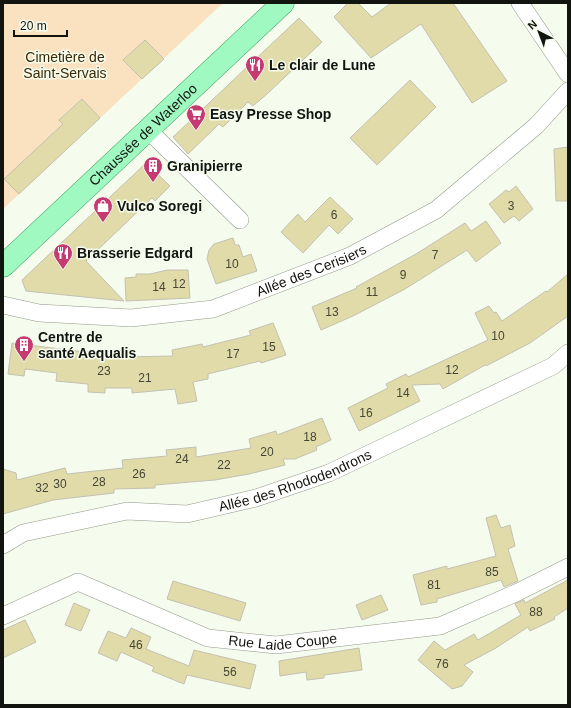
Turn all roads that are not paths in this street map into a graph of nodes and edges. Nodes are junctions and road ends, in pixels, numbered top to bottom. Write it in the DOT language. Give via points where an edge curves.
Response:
graph roads {
  1 [pos="283,3"];
  2 [pos="520,3"];
  3 [pos="568,74"];
  4 [pos="568,91"];
  5 [pos="148,130"];
  6 [pos="240,220"];
  7 [pos="3,266"];
  8 [pos="3,305"];
  9 [pos="568,353"];
  10 [pos="3,545"];
  11 [pos="568,567"];
  12 [pos="3,616"];
  1 -- 5 [label="main road, Chaussée de Waterloo"];
  2 -- 3 [label="street"];
  4 -- 8 [label="street, Allée des Cerisiers" via="536,126 436,210 350,256 213,309 131,318 40,313"];
  5 -- 6 [label="street"];
  5 -- 7 [label="main road, Chaussée de Waterloo"];
  9 -- 10 [label="street, Allée des Rhododendrons" via="553,366 328,473 256,498 187,514 127,511 23,533"];
  11 -- 12 [label="street, Rue Laide Coupe" via="440,626 276,645 208,638 78,582"];
}
